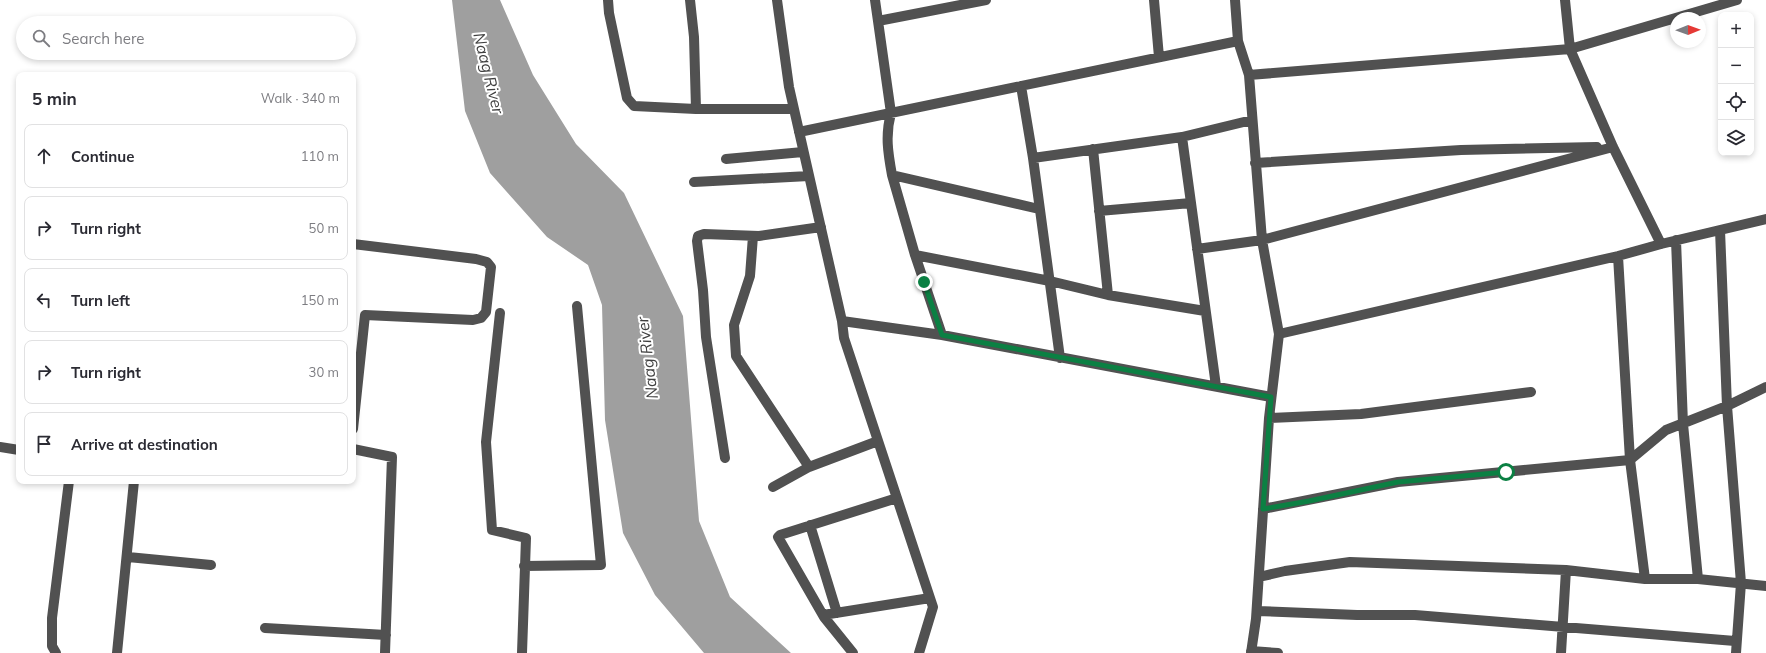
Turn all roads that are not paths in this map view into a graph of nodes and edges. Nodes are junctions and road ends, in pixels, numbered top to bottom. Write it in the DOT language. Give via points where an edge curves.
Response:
graph roads {
  1 [pos="608,0"];
  2 [pos="690,0"];
  3 [pos="777,0"];
  4 [pos="876,0"];
  5 [pos="986,0"];
  6 [pos="1154,0"];
  7 [pos="1235,0"];
  8 [pos="1565,0"];
  9 [pos="1737,0"];
  10 [pos="878,21"];
  11 [pos="1238,41"];
  12 [pos="1570,49"];
  13 [pos="1159,57"];
  14 [pos="1249,75"];
  15 [pos="1021,86"];
  16 [pos="696,109"];
  17 [pos="794,109"];
  18 [pos="891,113"];
  19 [pos="1252,120"];
  20 [pos="799,132"];
  21 [pos="1182,137"];
  22 [pos="1613,147"];
  23 [pos="1093,149"];
  24 [pos="804,152"];
  25 [pos="1033,158"];
  26 [pos="726,159"];
  27 [pos="1256,163"];
  28 [pos="892,175"];
  29 [pos="809,176"];
  30 [pos="694,182"];
  31 [pos="1191,203"];
  32 [pos="1039,209"];
  33 [pos="1100,211"];
  34 [pos="1766,220"];
  35 [pos="821,227"];
  36 [pos="1720,230"];
  37 [pos="753,236"];
  38 [pos="1262,240"];
  39 [pos="1676,240"];
  40 [pos="356,244"];
  41 [pos="1661,244"];
  42 [pos="1197,249"];
  43 [pos="915,255"];
  44 [pos="1618,256"];
  45 [pos="1050,281"];
  46 [pos="1108,295"];
  47 [pos="577,306"];
  48 [pos="1205,311"];
  49 [pos="500,313"];
  50 [pos="842,321"];
  51 [pos="1279,334"];
  52 [pos="942,335"];
  53 [pos="1060,358"];
  54 [pos="1216,386"];
  55 [pos="1766,387"];
  56 [pos="1531,392"];
  57 [pos="1271,397"];
  58 [pos="356,399"];
  59 [pos="1727,406"];
  60 [pos="1269,418"];
  61 [pos="1683,424"];
  62 [pos="878,441"];
  63 [pos="0,447"];
  64 [pos="16,450"];
  65 [pos="356,450"];
  66 [pos="725,458"];
  67 [pos="1630,460"];
  68 [pos="809,467"];
  69 [pos="69,484"];
  70 [pos="134,484"];
  71 [pos="773,487"];
  72 [pos="897,498"];
  73 [pos="1263,509"];
  74 [pos="810,526"];
  75 [pos="128,557"];
  76 [pos="211,565"];
  77 [pos="524,566"];
  78 [pos="1566,570"];
  79 [pos="1258,577"];
  80 [pos="1645,579"];
  81 [pos="1698,580"];
  82 [pos="1741,583"];
  83 [pos="1766,586"];
  84 [pos="930,598"];
  85 [pos="1257,611"];
  86 [pos="837,613"];
  87 [pos="823,615"];
  88 [pos="265,628"];
  89 [pos="1564,628"];
  90 [pos="386,635"];
  91 [pos="1735,641"];
  92 [pos="1251,652"];
  93 [pos="56,653"];
  94 [pos="117,653"];
  95 [pos="385,653"];
  96 [pos="522,653"];
  97 [pos="853,653"];
  98 [pos="920,653"];
  99 [pos="1278,653"];
  100 [pos="1562,653"];
  101 [pos="1736,653"];
  1 -- 16 [label="street" via="627,98 634,106"];
  2 -- 16 [label="street"];
  3 -- 17 [label="street"];
  4 -- 10 [label="street"];
  5 -- 10 [label="street"];
  6 -- 13 [label="street"];
  7 -- 11 [label="street"];
  8 -- 12 [label="street"];
  9 -- 12 [label="street"];
  10 -- 18 [label="street"];
  11 -- 13 [label="street"];
  11 -- 14 [label="street"];
  12 -- 14 [label="street"];
  12 -- 22 [label="street"];
  13 -- 15 [label="street"];
  14 -- 19 [label="street"];
  15 -- 18 [label="street"];
  15 -- 25 [label="street"];
  16 -- 17 [label="street"];
  17 -- 20 [label="street"];
  18 -- 20 [label="street"];
  18 -- 28 [label="street" via="887,148"];
  19 -- 21 [label="street"];
  19 -- 27 [label="street"];
  20 -- 24 [label="street"];
  21 -- 23 [label="street"];
  21 -- 31 [label="street"];
  22 -- 27 [label="street" via="1461,150"];
  22 -- 38 [label="street"];
  22 -- 41 [label="street"];
  23 -- 25 [label="street"];
  23 -- 33 [label="street"];
  24 -- 26 [label="street"];
  24 -- 29 [label="street"];
  25 -- 32 [label="street"];
  27 -- 38 [label="street"];
  28 -- 32 [label="street"];
  28 -- 43 [label="street"];
  29 -- 30 [label="street"];
  29 -- 35 [label="street"];
  31 -- 33 [label="street"];
  31 -- 42 [label="street"];
  32 -- 45 [label="street"];
  33 -- 46 [label="street"];
  34 -- 36 [label="street"];
  35 -- 37 [label="street"];
  35 -- 50 [label="street"];
  36 -- 39 [label="street"];
  36 -- 59 [label="street"];
  37 -- 66 [label="street" via="704,234 698,236 697,240 706,337"];
  37 -- 68 [label="street" via="750,276 734,325 736,356"];
  38 -- 42 [label="street"];
  38 -- 51 [label="street"];
  39 -- 41 [label="street"];
  39 -- 61 [label="street"];
  40 -- 58 [label="street" via="476,259 487,262 491,267 486,312 481,318 473,320 365,315"];
  41 -- 44 [label="street"];
  42 -- 48 [label="street"];
  43 -- 45 [label="street"];
  43 -- 52 [label="street"];
  44 -- 51 [label="street"];
  44 -- 67 [label="street"];
  45 -- 46 [label="street"];
  45 -- 53 [label="street"];
  46 -- 48 [label="street"];
  47 -- 77 [label="street" via="601,566"];
  48 -- 54 [label="street"];
  49 -- 77 [label="street" via="486,442 492,530 526,538"];
  50 -- 52 [label="street"];
  50 -- 62 [label="street" via="844,338"];
  51 -- 57 [label="street"];
  52 -- 53 [label="street"];
  53 -- 54 [label="street"];
  54 -- 57 [label="street"];
  55 -- 59 [label="street"];
  56 -- 60 [label="street" via="1361,414"];
  57 -- 60 [label="street"];
  59 -- 61 [label="street"];
  59 -- 82 [label="street"];
  60 -- 73 [label="street"];
  61 -- 67 [label="street" via="1666,430"];
  61 -- 81 [label="street"];
  62 -- 68 [label="street"];
  62 -- 72 [label="street"];
  63 -- 64 [label="street"];
  65 -- 90 [label="street" via="392,457"];
  67 -- 73 [label="street" via="1398,482"];
  67 -- 80 [label="street"];
  68 -- 71 [label="street"];
  69 -- 93 [label="street" via="52,618 52,646"];
  70 -- 75 [label="street"];
  72 -- 74 [label="street"];
  72 -- 84 [label="street"];
  73 -- 79 [label="street"];
  74 -- 86 [label="street"];
  74 -- 87 [label="street" via="778,537"];
  75 -- 76 [label="street"];
  75 -- 94 [label="street"];
  77 -- 96 [label="street"];
  78 -- 79 [label="street" via="1350,562"];
  78 -- 80 [label="street"];
  78 -- 89 [label="street"];
  79 -- 85 [label="street"];
  80 -- 81 [label="street"];
  81 -- 82 [label="street"];
  82 -- 83 [label="street"];
  82 -- 91 [label="street"];
  84 -- 86 [label="street"];
  84 -- 98 [label="street" via="933,606"];
  85 -- 89 [label="street" via="1415,615"];
  85 -- 92 [label="street"];
  86 -- 87 [label="street"];
  87 -- 97 [label="street"];
  88 -- 90 [label="street"];
  89 -- 91 [label="street"];
  89 -- 100 [label="street"];
  90 -- 95 [label="street"];
  91 -- 101 [label="street"];
  92 -- 99 [label="street"];
}
